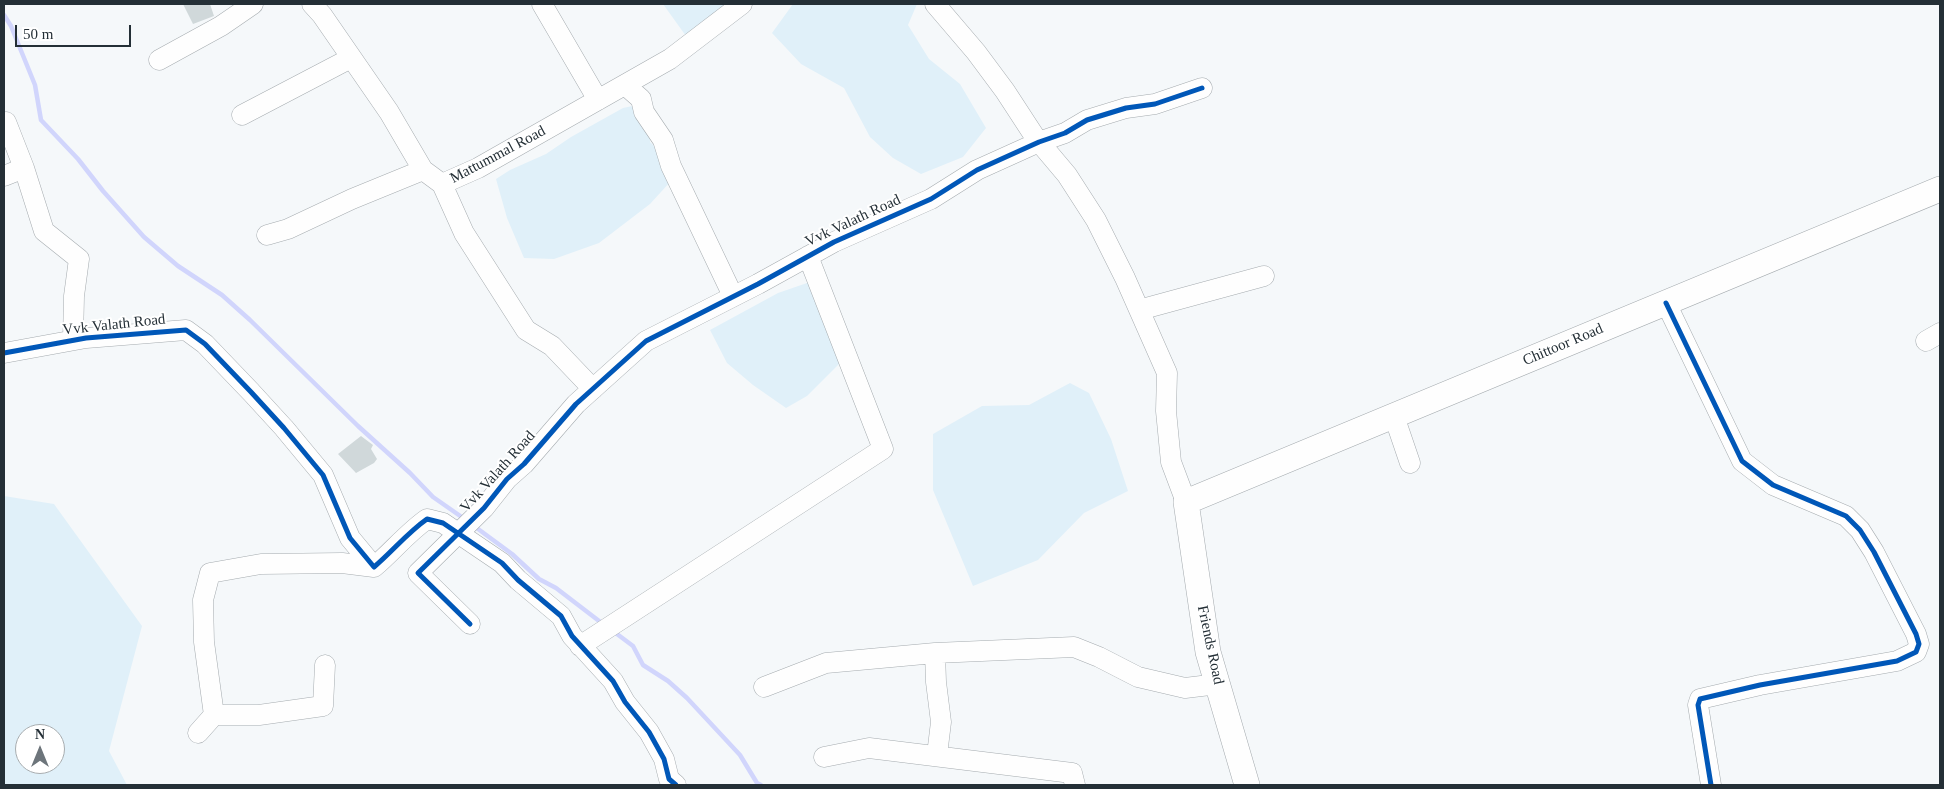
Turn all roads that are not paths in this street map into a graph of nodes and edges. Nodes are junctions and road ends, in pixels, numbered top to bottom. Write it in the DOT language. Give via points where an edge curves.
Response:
graph roads {
  1 [pos="253,4"];
  2 [pos="312,4"];
  3 [pos="542,4"];
  4 [pos="742,4"];
  5 [pos="935,4"];
  6 [pos="351,58"];
  7 [pos="159,60"];
  8 [pos="625,85"];
  9 [pos="1202,88"];
  10 [pos="598,100"];
  11 [pos="242,115"];
  12 [pos="6,122"];
  13 [pos="1039,142"];
  14 [pos="24,168"];
  15 [pos="422,170"];
  16 [pos="4,176"];
  17 [pos="442,184"];
  18 [pos="1940,188"];
  19 [pos="268,235"];
  20 [pos="808,256"];
  21 [pos="1264,276"];
  22 [pos="733,296"];
  23 [pos="1666,303"];
  24 [pos="1139,310"];
  25 [pos="73,340"];
  26 [pos="4,353"];
  27 [pos="593,389"];
  28 [pos="1394,416"];
  29 [pos="1410,463"];
  30 [pos="1186,502"];
  31 [pos="458,532"];
  32 [pos="374,567"];
  33 [pos="470,624"];
  34 [pos="580,646"];
  35 [pos="935,653"];
  36 [pos="325,665"];
  37 [pos="1218,684"];
  38 [pos="764,687"];
  39 [pos="214,715"];
  40 [pos="198,733"];
  41 [pos="937,755"];
  42 [pos="824,757"];
  43 [pos="676,785"];
  44 [pos="1074,785"];
  45 [pos="1247,785"];
  46 [pos="1711,785"];
  1 -- 7 [label="street" via="221,26"];
  2 -- 6 [label="street, Mattummal Road"];
  3 -- 10 [label="street"];
  4 -- 8 [label="street, Mattummal Road" via="670,59"];
  5 -- 13 [label="street" via="976,52"];
  6 -- 11 [label="street"];
  6 -- 15 [label="street, Mattummal Road" via="389,112"];
  8 -- 10 [label="street, Mattummal Road"];
  8 -- 22 [label="street" via="641,100 644,112 663,140 671,166"];
  9 -- 13 [label="street, Vvk Valath Road" via="1155,104 1126,108 1087,120 1065,133"];
  10 -- 17 [label="street, Mattummal Road" via="478,168"];
  12 -- 14 [label="street"];
  13 -- 20 [label="street, Vvk Valath Road" via="977,170 930,199"];
  13 -- 24 [label="street" via="1067,175 1096,220"];
  14 -- 16 [label="street"];
  14 -- 25 [label="street" via="44,232 79,258"];
  15 -- 17 [label="street, Mattummal Road"];
  15 -- 19 [label="street" via="288,230"];
  17 -- 27 [label="street" via="464,233 526,330 552,346"];
  18 -- 23 [label="main road, Chittoor Road"];
  20 -- 22 [label="street, Vvk Valath Road"];
  20 -- 34 [label="street" via="883,449"];
  21 -- 24 [label="street"];
  22 -- 27 [label="street, Vvk Valath Road" via="646,341"];
  23 -- 28 [label="main road, Chittoor Road"];
  23 -- 46 [label="street" via="1742,461 1773,484 1846,516 1860,530 1897,594 1919,644 1916,652 1897,661 1700,700 1698,705"];
  24 -- 30 [label="street" via="1167,373 1166,411 1171,462"];
  25 -- 26 [label="street, Vvk Valath Road"];
  25 -- 32 [label="street, Vvk Valath Road" via="186,330 205,344 284,428 322,475 350,538"];
  27 -- 31 [label="street, Vvk Valath Road"];
  28 -- 29 [label="street"];
  28 -- 30 [label="main road, Chittoor Road"];
  30 -- 37 [label="main road, Friends Road" via="1208,652"];
  31 -- 32 [label="street, Vvk Valath Road" via="427,519"];
  31 -- 33 [label="street" via="418,573"];
  31 -- 34 [label="street" via="502,563 561,616"];
  32 -- 39 [label="street" via="342,563 270,563 210,573 203,600 204,642"];
  34 -- 43 [label="street" via="613,681 649,732 664,759 669,778"];
  35 -- 37 [label="street" via="1074,647 1138,677 1185,688"];
  35 -- 38 [label="street" via="826,663"];
  35 -- 41 [label="street" via="942,722"];
  36 -- 39 [label="street" via="323,706 258,715"];
  37 -- 45 [label="main road, Friends Road"];
  39 -- 40 [label="street"];
  41 -- 42 [label="street" via="869,748"];
  41 -- 44 [label="street" via="1072,773"];
}
